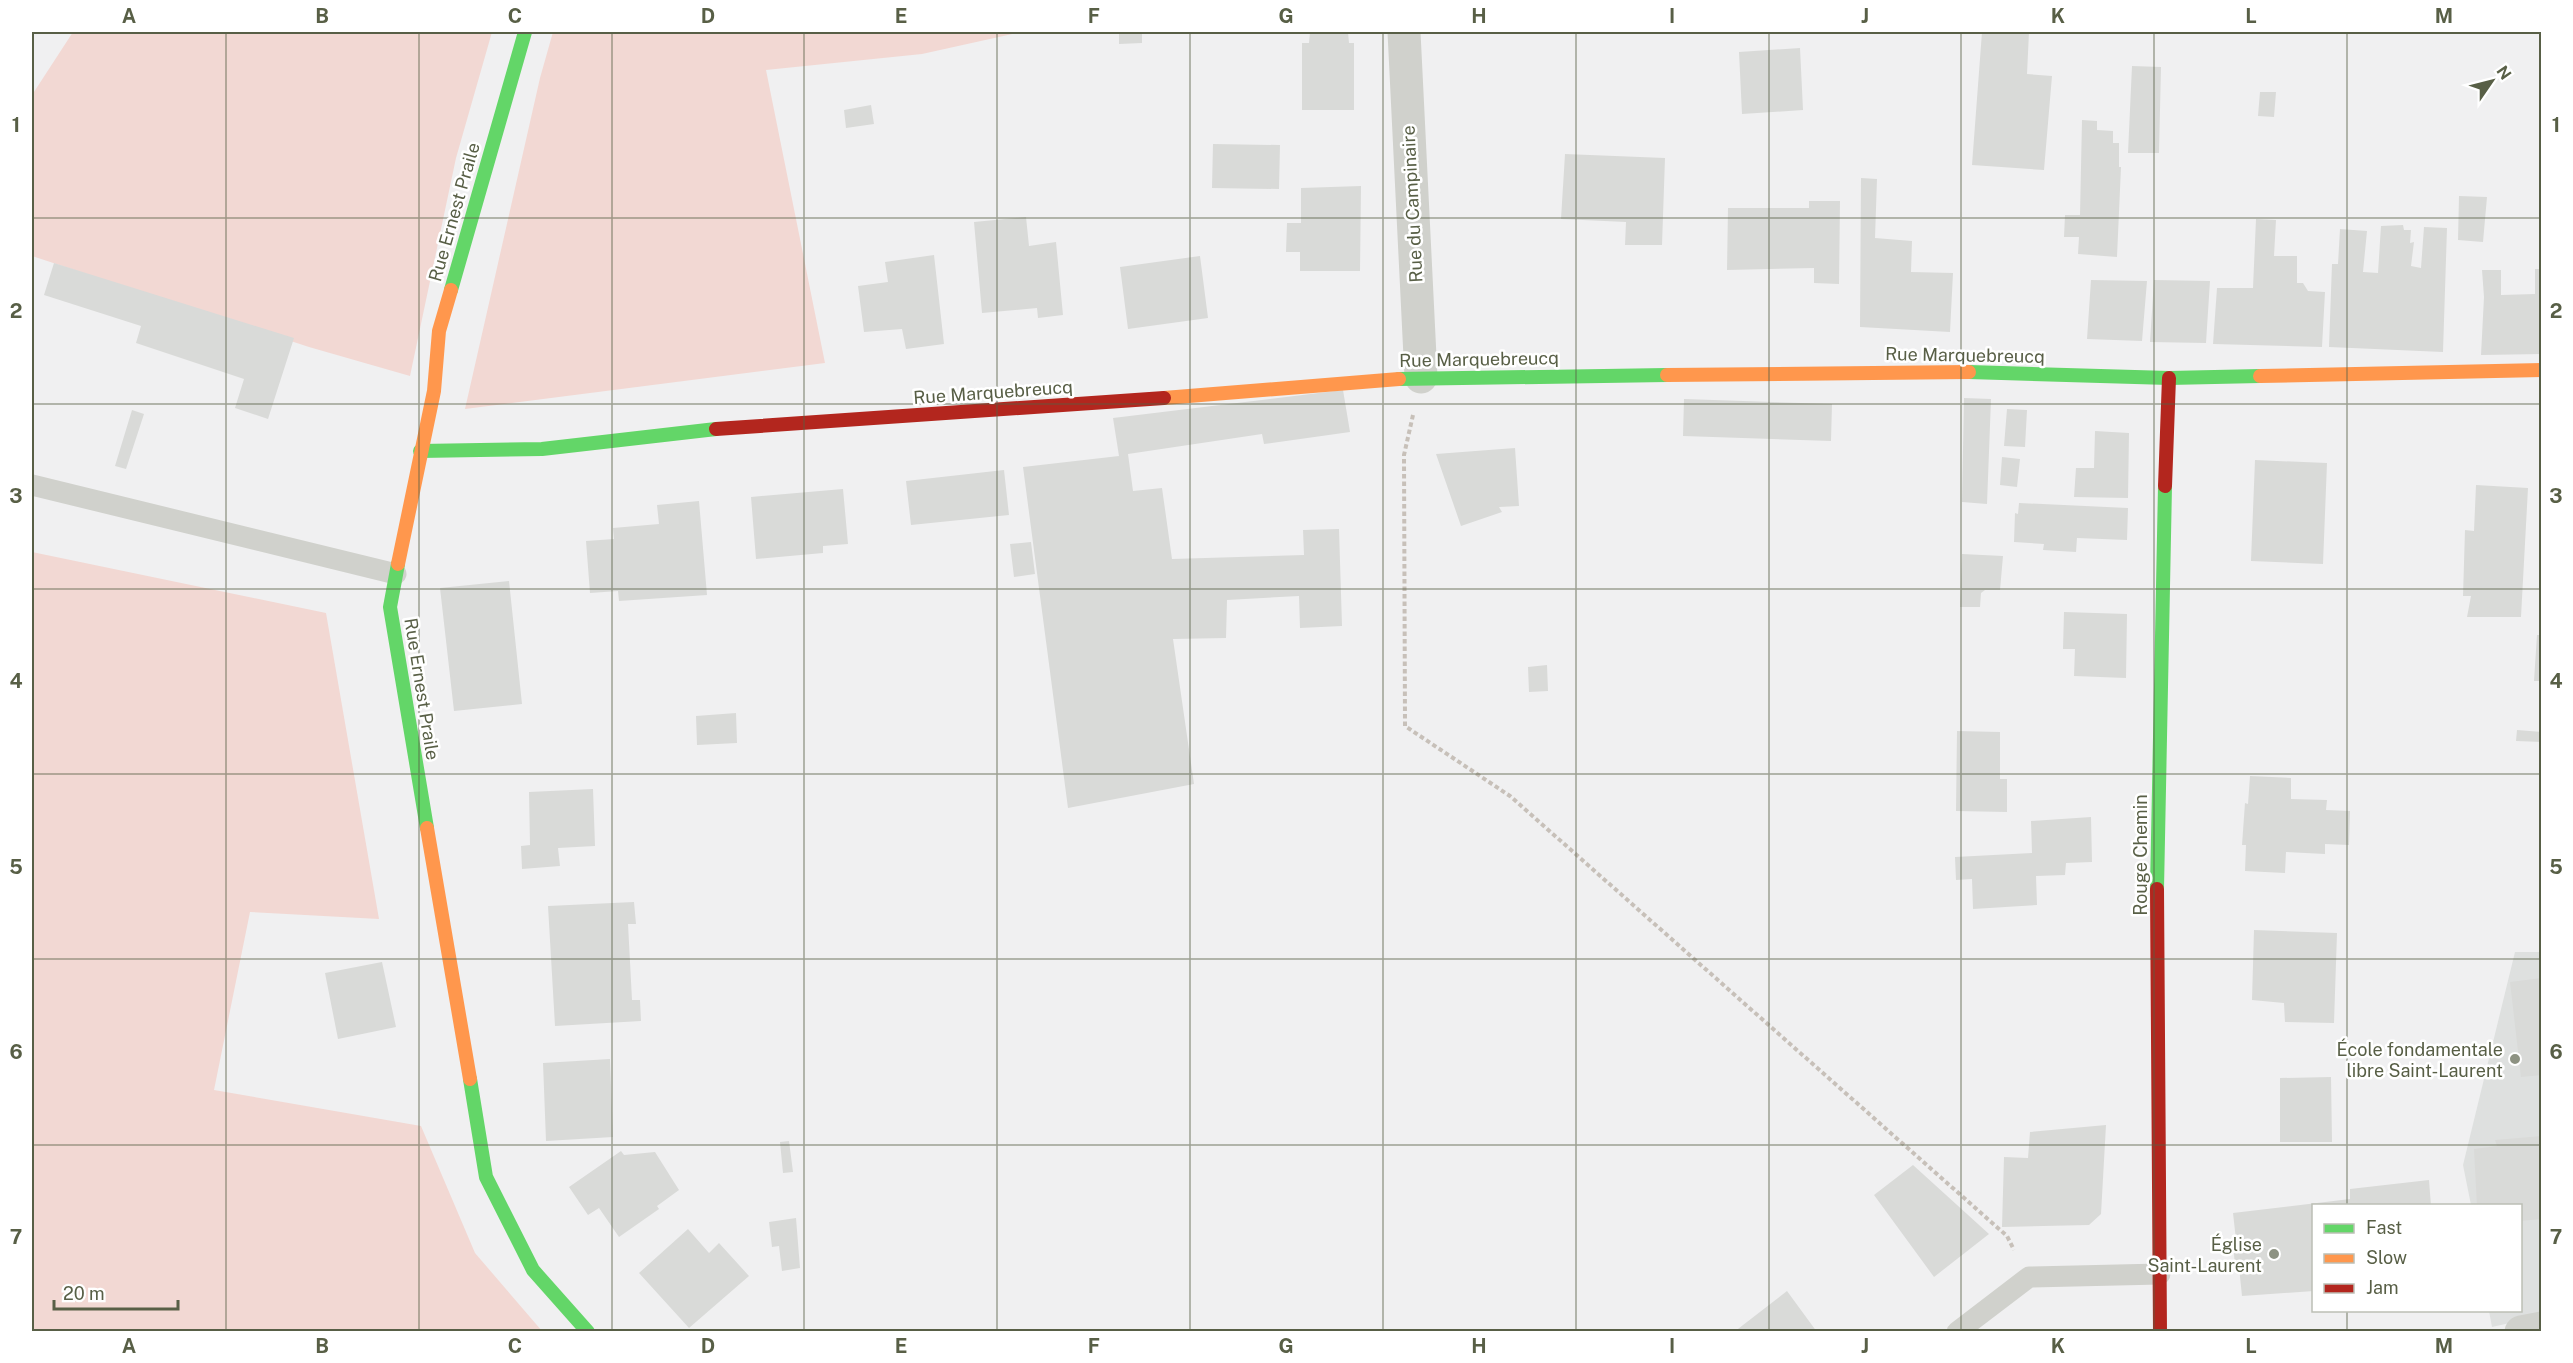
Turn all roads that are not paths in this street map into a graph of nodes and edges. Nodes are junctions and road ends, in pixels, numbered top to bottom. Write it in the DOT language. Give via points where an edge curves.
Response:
graph roads {
  1 [pos="525,32"];
  2 [pos="1404,32"];
  3 [pos="2541,370"];
  4 [pos="1421,377"];
  5 [pos="2169,378"];
  6 [pos="420,451"];
  7 [pos="32,485"];
  8 [pos="396,574"];
  9 [pos="2160,1274"];
  10 [pos="2541,1328"];
  11 [pos="588,1332"];
  12 [pos="1957,1332"];
  13 [pos="2160,1332"];
  14 [pos="2521,1332"];
  1 -- 6 [label="street, Rue Ernest Praile" via="439,331 434,391"];
  2 -- 4 [label="street, Rue du Campinaire"];
  3 -- 5 [label="street, Rue Marquebreucq"];
  4 -- 5 [label="street, Rue Marquebreucq" via="1980,372"];
  4 -- 6 [label="street, Rue Marquebreucq" via="693,431 542,449"];
  5 -- 9 [label="street, Rouge Chemin" via="2159,708"];
  6 -- 8 [label="street, Rue Ernest Praile"];
  7 -- 8 [label="lane"];
  8 -- 11 [label="street, Rue Ernest Praile" via="390,607 486,1177 533,1270"];
  9 -- 12 [label="lane" via="2029,1277"];
  9 -- 13 [label="street, Rouge Chemin"];
  10 -- 14 [label="street"];
}
